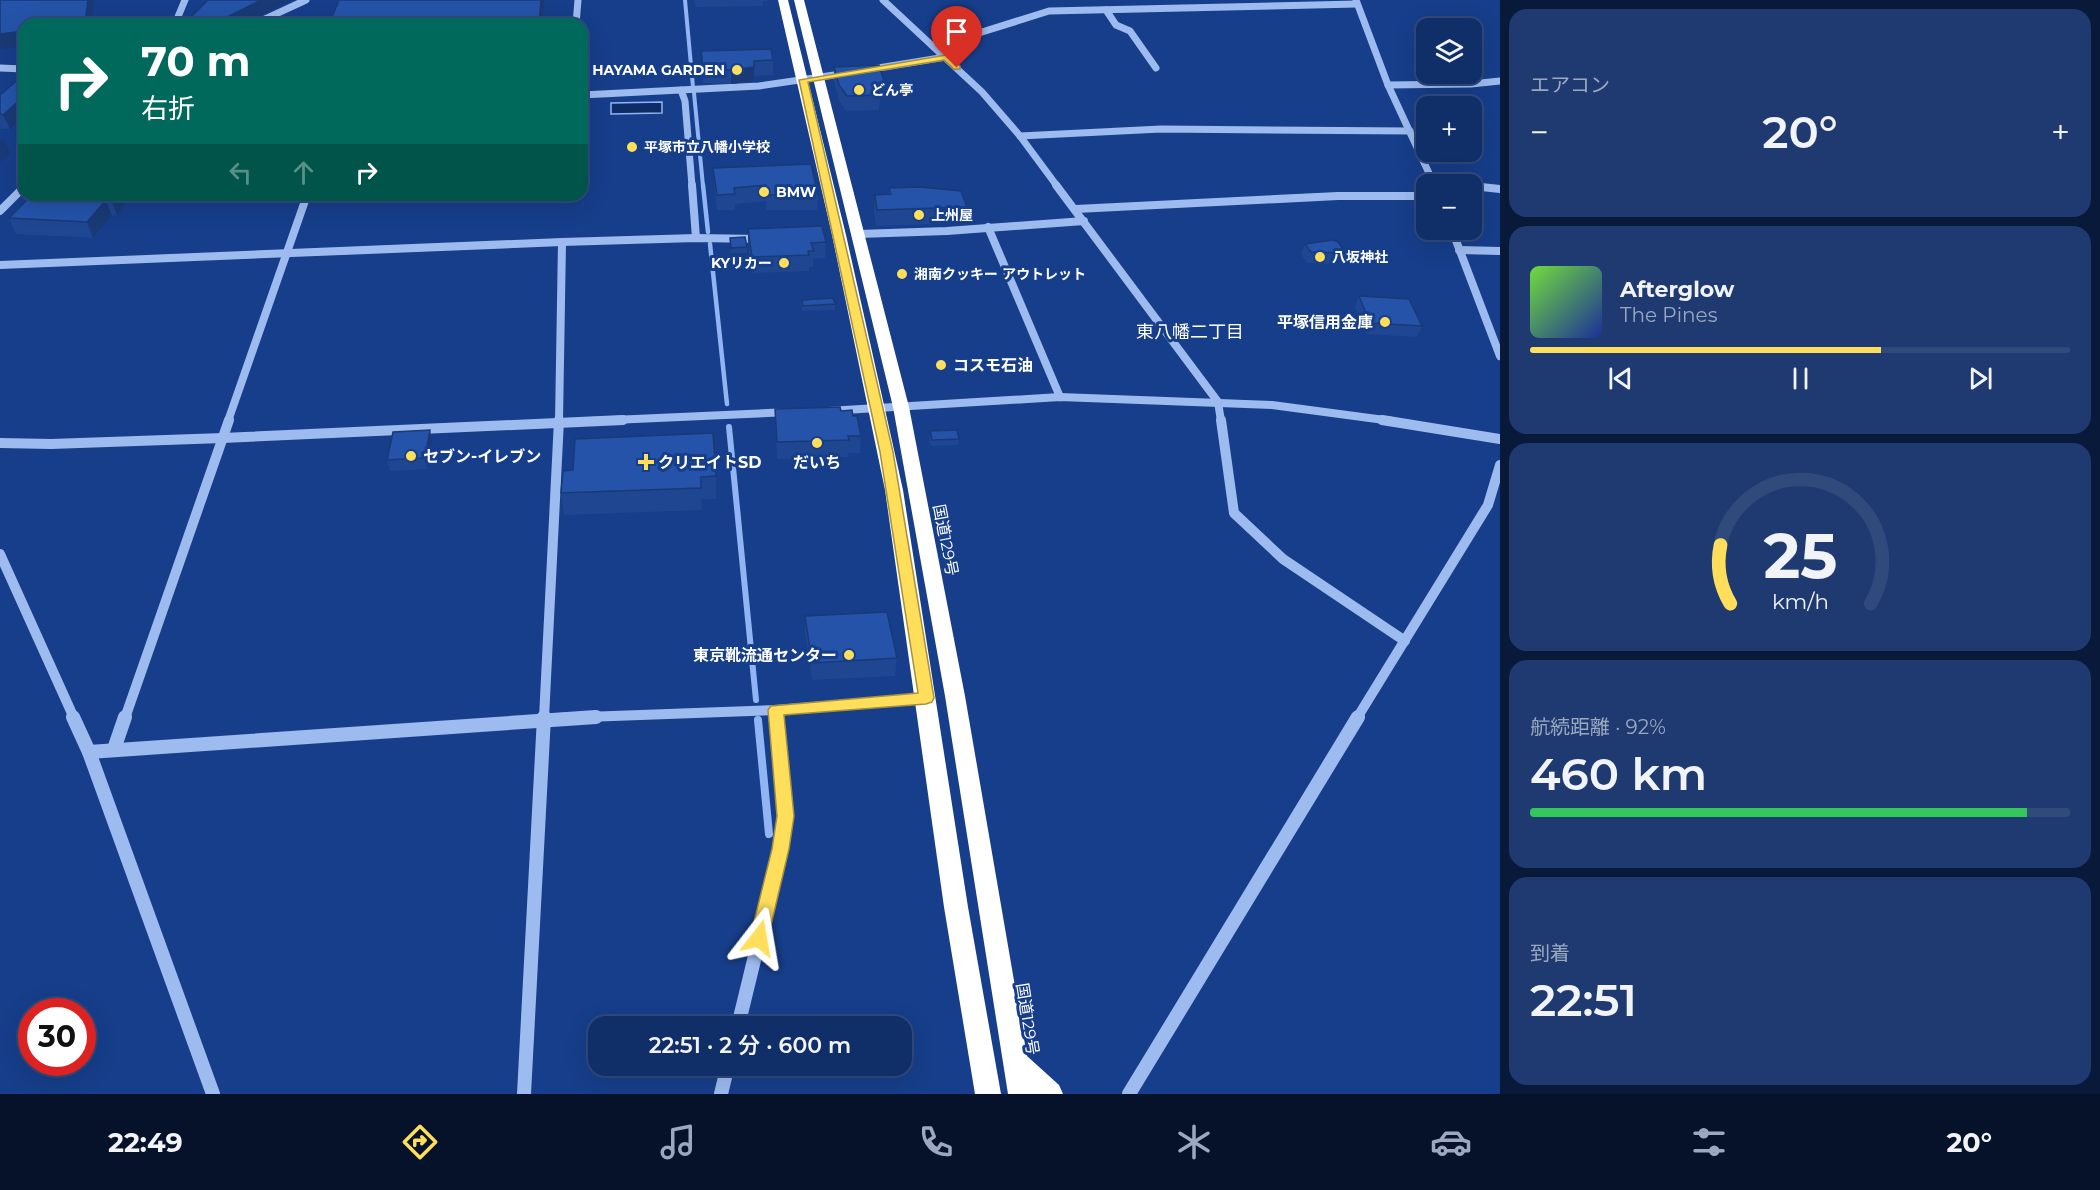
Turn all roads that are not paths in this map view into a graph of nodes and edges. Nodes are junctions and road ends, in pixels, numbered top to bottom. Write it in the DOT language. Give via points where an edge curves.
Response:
graph roads {
  1 [pos="185,0"];
  2 [pos="306,0"];
  3 [pos="578,0"];
  4 [pos="783,0"];
  5 [pos="798,0"];
  6 [pos="883,0"];
  7 [pos="1091,0"];
  8 [pos="1357,2"];
  9 [pos="1103,10"];
  10 [pos="178,18"];
  11 [pos="267,18"];
  12 [pos="576,18"];
  13 [pos="943,55"];
  14 [pos="0,68"];
  15 [pos="1156,68"];
  16 [pos="18,69"];
  17 [pos="810,79"];
  18 [pos="1500,81"];
  19 [pos="1388,86"];
  20 [pos="681,90"];
  21 [pos="588,95"];
  22 [pos="1410,131"];
  23 [pos="1020,136"];
  24 [pos="1429,174"];
  25 [pos="1482,187"];
  26 [pos="1500,189"];
  27 [pos="18,193"];
  28 [pos="1416,196"];
  29 [pos="305,201"];
  30 [pos="1076,209"];
  31 [pos="0,211"];
  32 [pos="1084,221"];
  33 [pos="988,227"];
  34 [pos="859,234"];
  35 [pos="696,238"];
  36 [pos="766,238"];
  37 [pos="1456,240"];
  38 [pos="562,242"];
  39 [pos="1459,250"];
  40 [pos="1500,250"];
  41 [pos="286,253"];
  42 [pos="0,265"];
  43 [pos="1500,356"];
  44 [pos="1060,397"];
  45 [pos="1218,402"];
  46 [pos="901,407"];
  47 [pos="877,408"];
  48 [pos="559,422"];
  49 [pos="223,438"];
  50 [pos="1500,439"];
  51 [pos="0,443"];
  52 [pos="1500,465"];
  53 [pos="0,554"];
  54 [pos="1405,641"];
  55 [pos="926,698"];
  56 [pos="776,710"];
  57 [pos="543,719"];
  58 [pos="114,749"];
  59 [pos="89,752"];
  60 [pos="740,1016"];
  61 [pos="1015,1062"];
  62 [pos="725,1076"];
  63 [pos="213,1094"];
  64 [pos="524,1094"];
  65 [pos="721,1094"];
  66 [pos="988,1094"];
  67 [pos="1021,1094"];
  68 [pos="1050,1094"];
  69 [pos="1129,1094"];
  1 -- 10 [label="street"];
  2 -- 11 [label="street"];
  3 -- 12 [label="street"];
  4 -- 17 [label="highway, 国道129号"];
  5 -- 17 [label="highway, 国道129号"];
  6 -- 13 [label="street"];
  7 -- 9 [label="street"];
  8 -- 9 [label="street"];
  8 -- 19 [label="street"];
  9 -- 13 [label="street" via="1035,14 966,37 951,44"];
  9 -- 15 [label="street" via="1116,25 1130,31"];
  13 -- 17 [label="street"];
  13 -- 23 [label="street"];
  14 -- 16 [label="street"];
  17 -- 20 [label="street"];
  17 -- 34 [label="highway, 国道129号"];
  17 -- 47 [label="highway, 国道129号" via="834,235"];
  18 -- 19 [label="street"];
  19 -- 22 [label="street"];
  20 -- 21 [label="street"];
  20 -- 35 [label="street" via="686,101"];
  22 -- 23 [label="street" via="1172,129"];
  22 -- 24 [label="street"];
  23 -- 30 [label="street"];
  25 -- 26 [label="street"];
  27 -- 31 [label="street"];
  28 -- 30 [label="street"];
  29 -- 41 [label="street"];
  30 -- 32 [label="street"];
  32 -- 33 [label="street"];
  32 -- 45 [label="street"];
  33 -- 34 [label="street"];
  33 -- 44 [label="street"];
  34 -- 46 [label="highway, 国道129号"];
  35 -- 36 [label="street"];
  35 -- 38 [label="street"];
  37 -- 39 [label="street"];
  38 -- 41 [label="street"];
  38 -- 48 [label="street"];
  39 -- 40 [label="street"];
  39 -- 43 [label="street"];
  41 -- 42 [label="street"];
  41 -- 49 [label="street"];
  44 -- 45 [label="street"];
  44 -- 46 [label="street"];
  45 -- 50 [label="street" via="1342,413"];
  45 -- 54 [label="street" via="1233,513 1283,559"];
  46 -- 47 [label="street"];
  46 -- 61 [label="highway, 国道129号" via="955,696"];
  47 -- 48 [label="street"];
  47 -- 55 [label="highway, 国道129号" via="894,490"];
  48 -- 49 [label="street"];
  48 -- 57 [label="street"];
  49 -- 51 [label="street"];
  49 -- 58 [label="street"];
  52 -- 54 [label="street" via="1488,505"];
  53 -- 59 [label="street"];
  54 -- 69 [label="street"];
  55 -- 56 [label="street"];
  55 -- 66 [label="highway, 国道129号"];
  56 -- 57 [label="street"];
  56 -- 60 [label="street" via="786,816"];
  57 -- 58 [label="street"];
  57 -- 64 [label="street"];
  58 -- 59 [label="street"];
  59 -- 63 [label="street"];
  61 -- 67 [label="highway, 国道129号"];
  61 -- 68 [label="highway"];
  62 -- 65 [label="street"];
}
